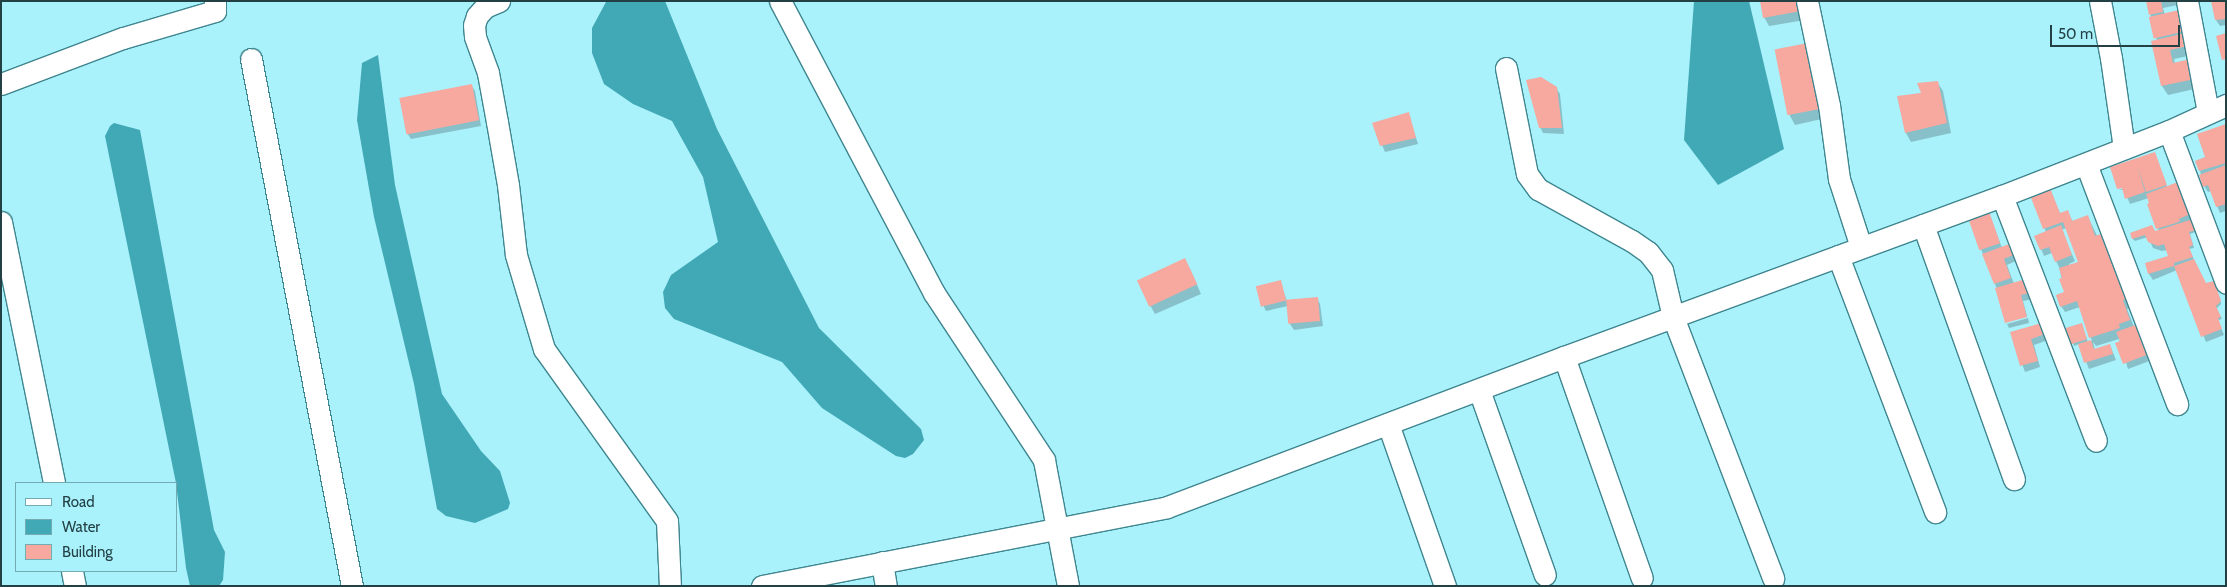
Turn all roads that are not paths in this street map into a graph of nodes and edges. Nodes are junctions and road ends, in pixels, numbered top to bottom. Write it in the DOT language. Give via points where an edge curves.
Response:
graph roads {
  1 [pos="215,1"];
  2 [pos="499,1"];
  3 [pos="780,1"];
  4 [pos="1807,1"];
  5 [pos="2100,1"];
  6 [pos="2187,1"];
  7 [pos="251,59"];
  8 [pos="1506,68"];
  9 [pos="1,84"];
  10 [pos="2217,109"];
  11 [pos="2169,130"];
  12 [pos="2124,148"];
  13 [pos="2086,164"];
  14 [pos="2002,196"];
  15 [pos="1,222"];
  16 [pos="1923,225"];
  17 [pos="1862,247"];
  18 [pos="1838,256"];
  19 [pos="2226,283"];
  20 [pos="1673,317"];
  21 [pos="1564,357"];
  22 [pos="1479,390"];
  23 [pos="2177,404"];
  24 [pos="1388,424"];
  25 [pos="2096,441"];
  26 [pos="2014,478"];
  27 [pos="54,482"];
  28 [pos="1935,512"];
  29 [pos="1057,528"];
  30 [pos="882,562"];
  31 [pos="72,572"];
  32 [pos="1545,575"];
  33 [pos="1642,578"];
  34 [pos="1774,578"];
  35 [pos="75,586"];
  36 [pos="352,586"];
  37 [pos="670,586"];
  38 [pos="762,586"];
  39 [pos="886,586"];
  40 [pos="1068,586"];
  41 [pos="1445,586"];
  1 -- 9 [label="street" via="215,11 122,38"];
  2 -- 37 [label="street" via="485,7 474,25 488,73 508,185 516,255 544,349 667,521"];
  3 -- 29 [label="street" via="934,293 1044,460"];
  4 -- 17 [label="street" via="1829,106 1839,179"];
  5 -- 12 [label="street"];
  6 -- 10 [label="street"];
  7 -- 36 [label="street"];
  8 -- 20 [label="street" via="1527,174 1538,189 1648,252 1662,270"];
  10 -- 11 [label="street"];
  11 -- 12 [label="street"];
  11 -- 19 [label="street"];
  12 -- 13 [label="street"];
  13 -- 14 [label="street"];
  13 -- 23 [label="street"];
  14 -- 16 [label="street"];
  14 -- 25 [label="street"];
  15 -- 27 [label="street"];
  16 -- 17 [label="street"];
  16 -- 26 [label="street"];
  17 -- 18 [label="street"];
  18 -- 20 [label="street"];
  18 -- 28 [label="street"];
  20 -- 21 [label="street"];
  20 -- 34 [label="street"];
  21 -- 22 [label="street"];
  21 -- 33 [label="street"];
  22 -- 24 [label="street"];
  22 -- 32 [label="street"];
  24 -- 29 [label="street" via="1168,507"];
  24 -- 41 [label="street"];
  29 -- 30 [label="street"];
  29 -- 40 [label="street"];
  30 -- 38 [label="street"];
  30 -- 39 [label="street"];
  31 -- 35 [label="street"];
}
